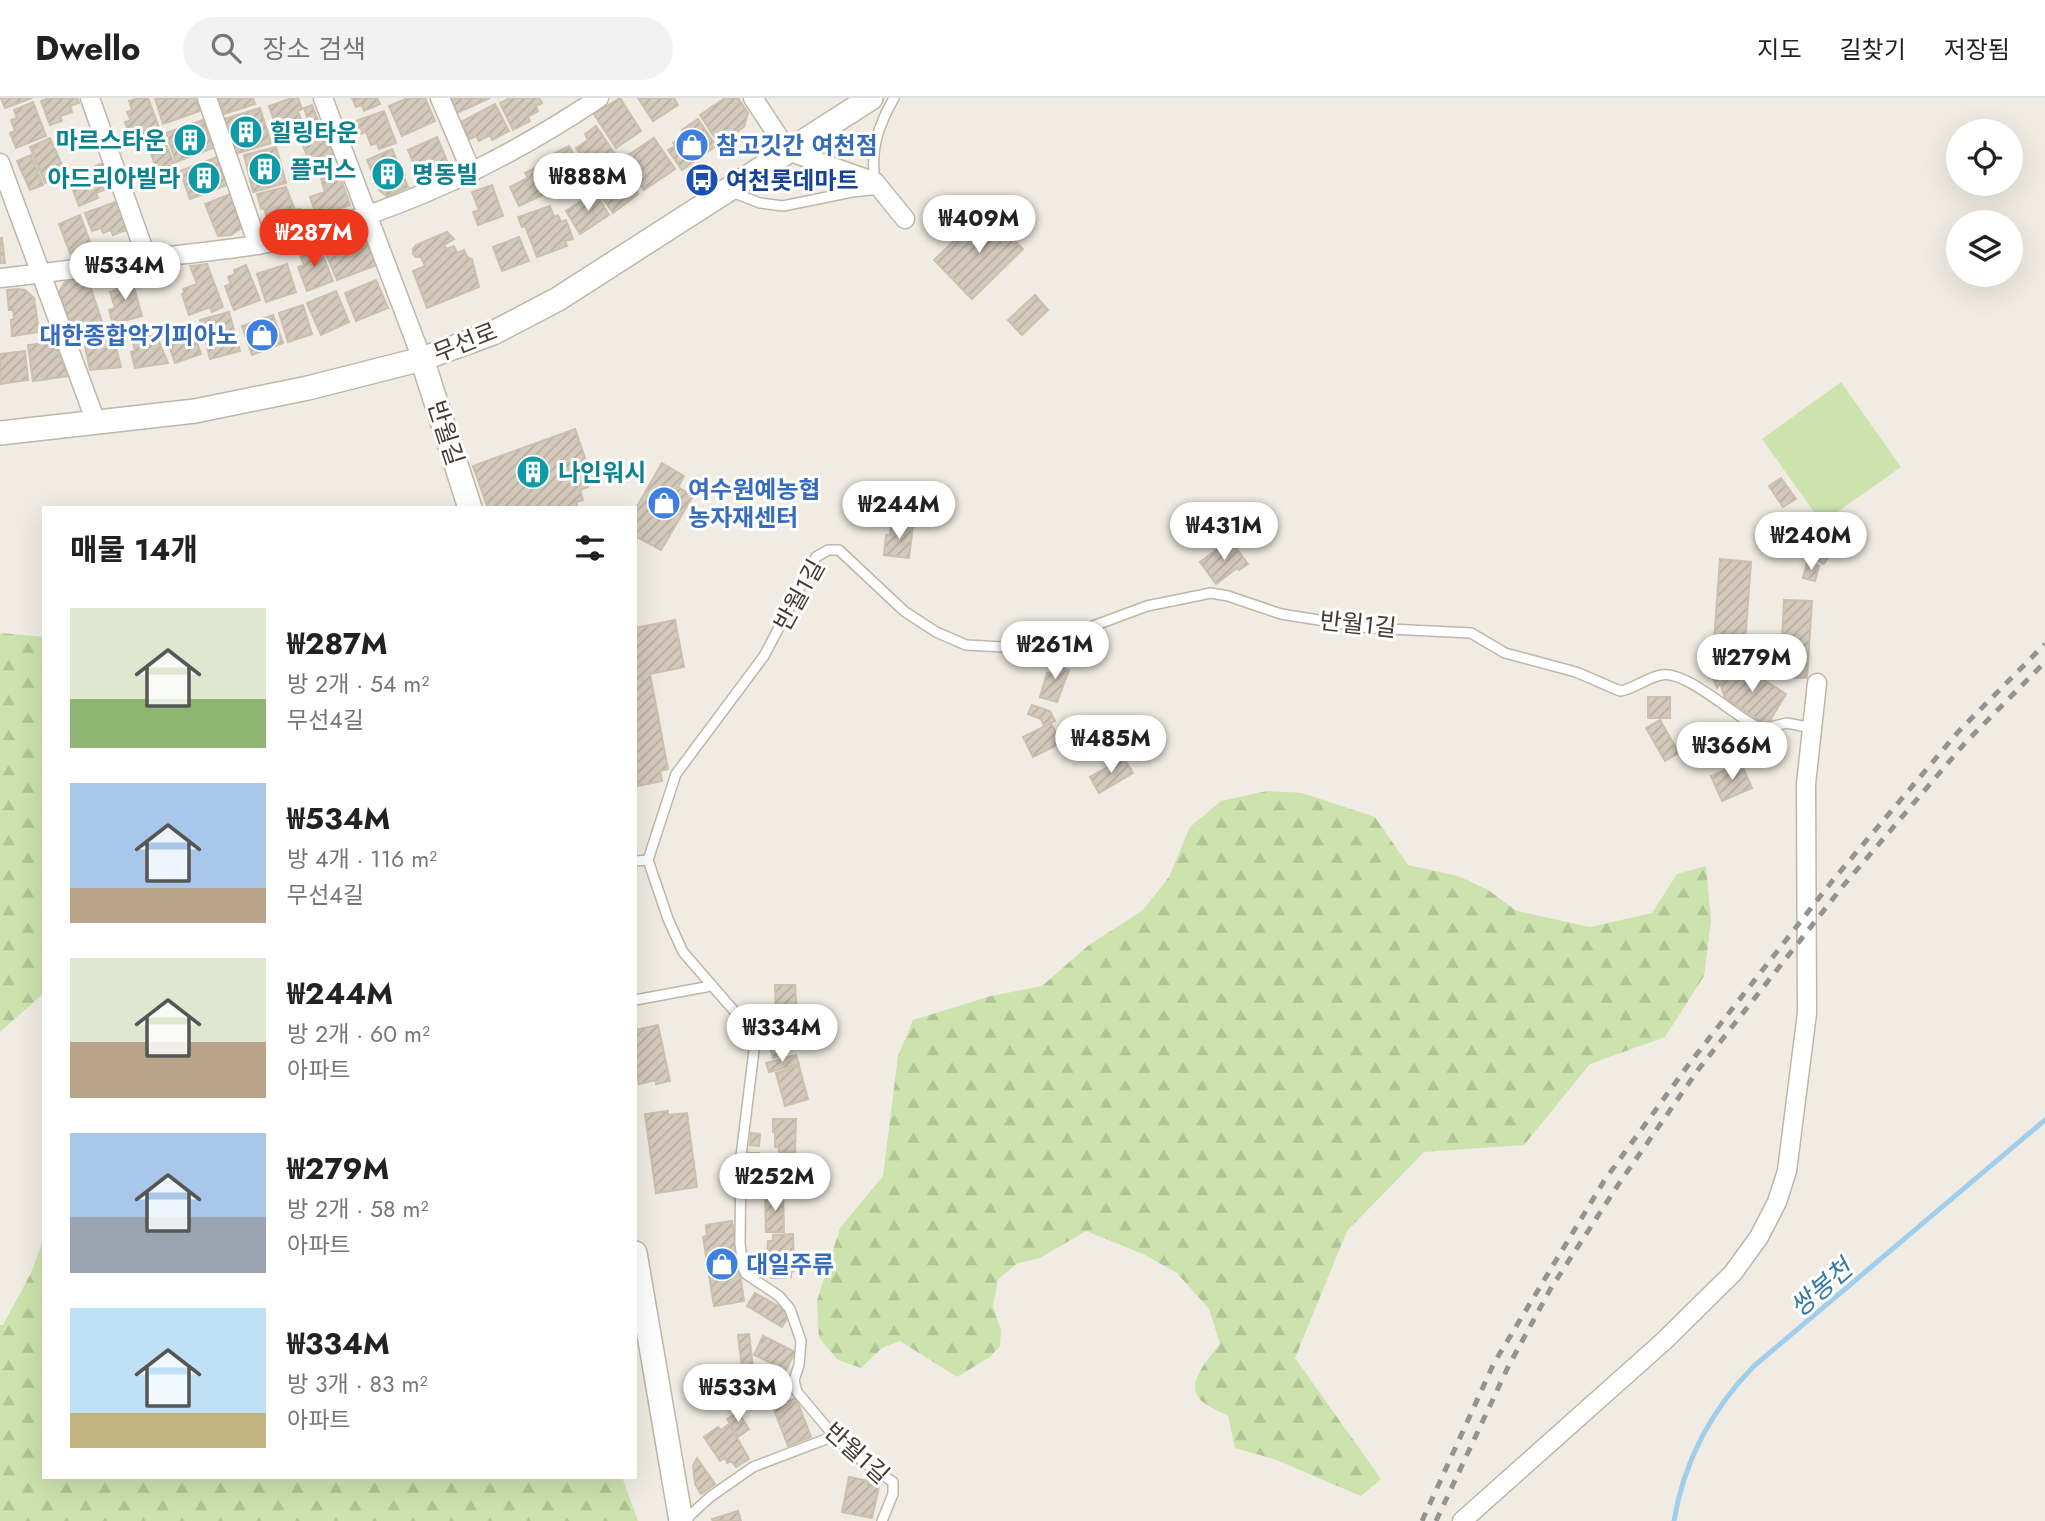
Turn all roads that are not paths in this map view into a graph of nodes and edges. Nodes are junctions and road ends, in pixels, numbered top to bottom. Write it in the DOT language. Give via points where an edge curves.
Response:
graph roads {
  1 [pos="90,98"];
  2 [pos="207,98"];
  3 [pos="323,98"];
  4 [pos="440,98"];
  5 [pos="599,98"];
  6 [pos="753,98"];
  7 [pos="871,98"];
  8 [pos="894,98"];
  9 [pos="788,151"];
  10 [pos="0,163"];
  11 [pos="472,173"];
  12 [pos="878,186"];
  13 [pos="727,191"];
  14 [pos="368,215"];
  15 [pos="905,219"];
  16 [pos="258,245"];
  17 [pos="147,259"];
  18 [pos="41,274"];
  19 [pos="0,278"];
  20 [pos="422,359"];
  21 [pos="96,422"];
  22 [pos="0,433"];
  23 [pos="469,506"];
  24 [pos="1817,683"];
  25 [pos="1812,728"];
  26 [pos="648,860"];
  27 [pos="637,861"];
  28 [pos="711,986"];
  29 [pos="637,1000"];
  30 [pos="637,1264"];
  31 [pos="834,1436"];
  32 [pos="683,1521"];
  33 [pos="882,1521"];
  34 [pos="1462,1521"];
  1 -- 17 [label="street"];
  2 -- 16 [label="street"];
  3 -- 14 [label="street"];
  4 -- 11 [label="street"];
  5 -- 11 [label="street" via="540,137"];
  6 -- 9 [label="street"];
  7 -- 9 [label="street, 무선로"];
  8 -- 12 [label="lane" via="874,143"];
  9 -- 12 [label="street"];
  9 -- 13 [label="street, 무선로"];
  10 -- 18 [label="street"];
  11 -- 14 [label="street"];
  12 -- 13 [label="lane" via="783,205 760,203"];
  12 -- 15 [label="street"];
  13 -- 20 [label="street, 무선로" via="558,299 493,333"];
  14 -- 16 [label="street"];
  14 -- 20 [label="street"];
  16 -- 17 [label="street"];
  17 -- 18 [label="street"];
  18 -- 19 [label="street"];
  18 -- 21 [label="street"];
  20 -- 21 [label="street, 무선로" via="195,411"];
  20 -- 23 [label="street, 반월길"];
  21 -- 22 [label="street, 무선로"];
  24 -- 25 [label="street"];
  25 -- 26 [label="lane, 반월1길" via="1787,723 1756,726 1671,676 1658,676 1620,691 1576,672 1505,653 1471,633 1369,628 1281,614 1211,593 1147,606 1050,642 966,645 904,611 844,554 832,549 814,559 764,656 676,774"];
  25 -- 34 [label="street" via="1806,784 1807,1013 1787,1171 1777,1202 1759,1237 1732,1273 1664,1341"];
  26 -- 27 [label="lane"];
  26 -- 28 [label="lane, 반월1길" via="677,939"];
  28 -- 29 [label="lane"];
  28 -- 31 [label="lane, 반월1길" via="753,1038 741,1156 743,1268 790,1309 801,1341 794,1385"];
  30 -- 32 [label="street"];
  31 -- 32 [label="lane" via="753,1467"];
  31 -- 33 [label="lane, 반월1길" via="893,1482"];
}
